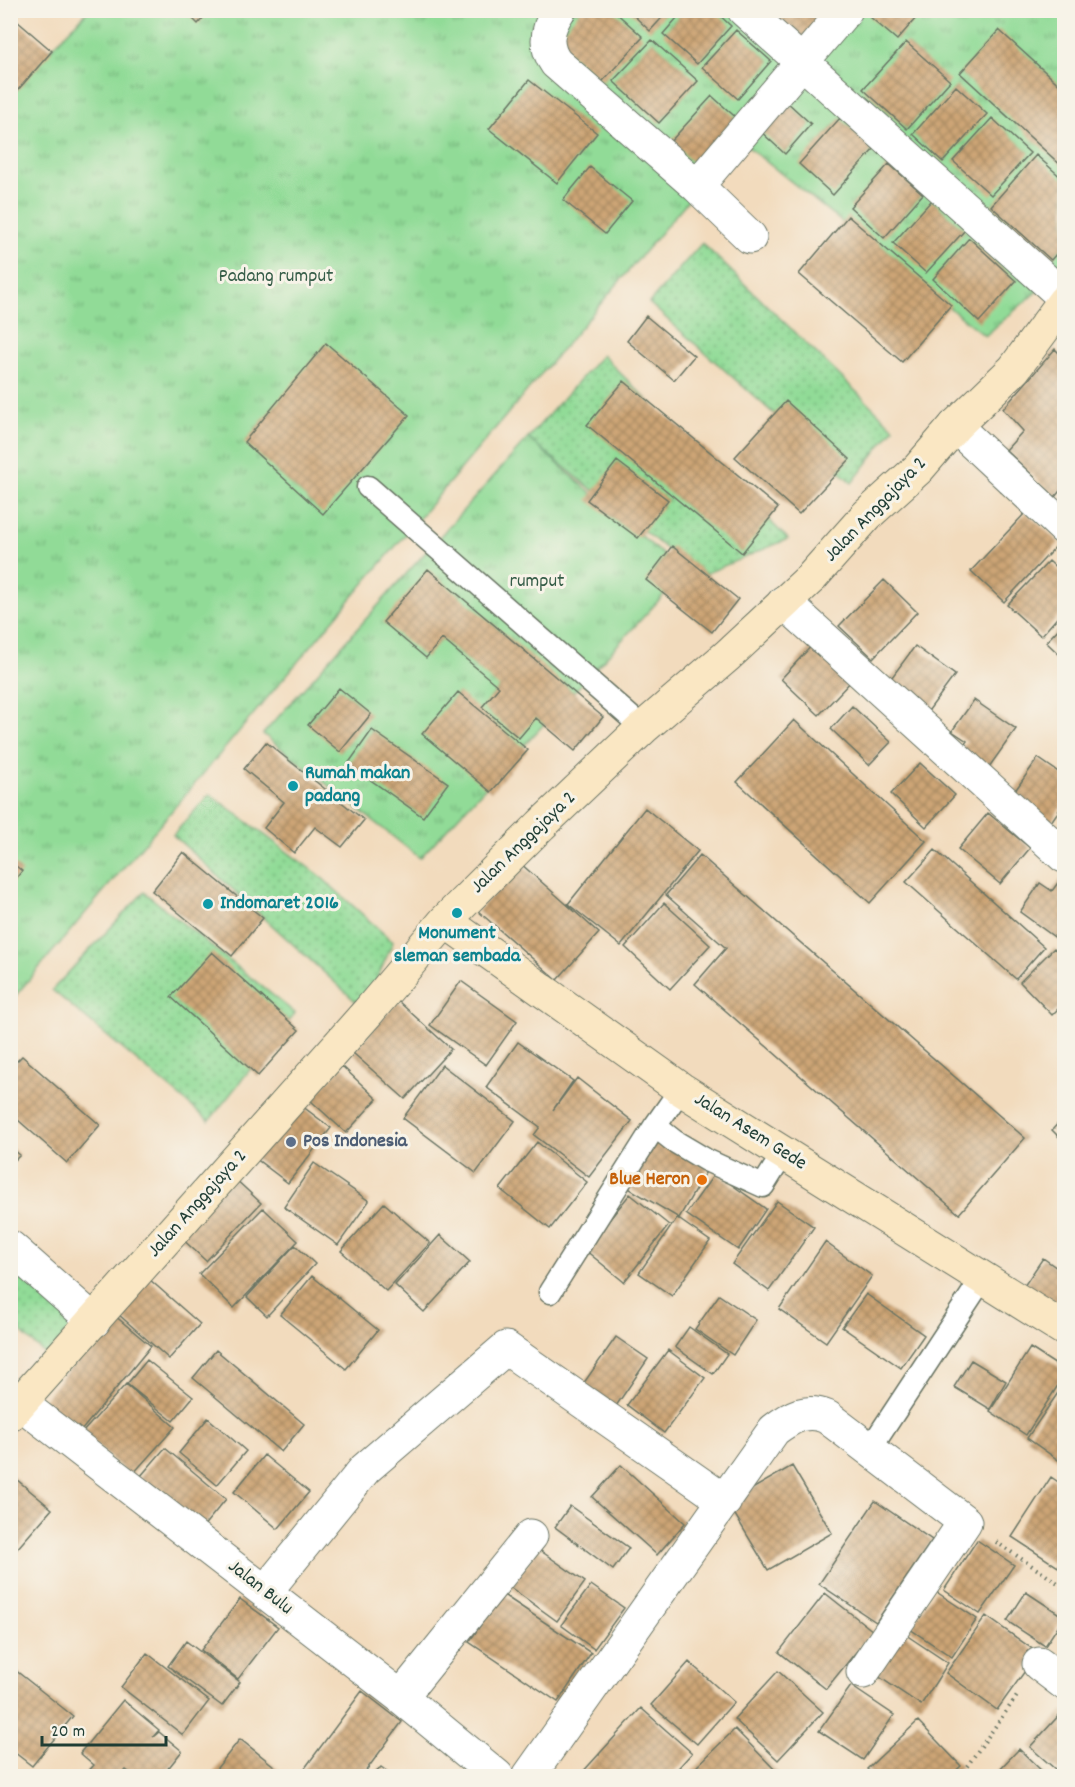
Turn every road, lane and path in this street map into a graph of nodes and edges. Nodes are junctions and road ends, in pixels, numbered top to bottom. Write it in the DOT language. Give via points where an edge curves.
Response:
graph roads {
  1 [pos="559,10"];
  2 [pos="744,10"];
  3 [pos="846,10"];
  4 [pos="803,62"];
  5 [pos="697,186"];
  6 [pos="750,237"];
  7 [pos="1065,297"];
  8 [pos="1065,301"];
  9 [pos="955,426"];
  10 [pos="368,487"];
  11 [pos="1065,528"];
  12 [pos="784,602"];
  13 [pos="643,729"];
  14 [pos="1065,856"];
  15 [pos="445,921"];
  16 [pos="681,1089"];
  17 [pos="655,1126"];
  18 [pos="783,1154"];
  19 [pos="10,1247"];
  20 [pos="982,1279"];
  21 [pos="550,1292"];
  22 [pos="94,1320"];
  23 [pos="1065,1329"];
  24 [pos="15,1408"];
  25 [pos="870,1449"];
  26 [pos="724,1501"];
  27 [pos="965,1522"];
  28 [pos="531,1536"];
  29 [pos="1065,1587"];
  30 [pos="265,1592"];
  31 [pos="863,1672"];
  32 [pos="1052,1674"];
  33 [pos="401,1697"];
  34 [pos="497,1776"];
  35 [pos="529,1776"];
  36 [pos="960,1776"];
  1 -- 5 [label="street" via="547,41 556,63"];
  2 -- 4 [label="street"];
  3 -- 4 [label="street"];
  4 -- 5 [label="street"];
  4 -- 7 [label="street"];
  5 -- 6 [label="street"];
  8 -- 9 [label="street, Jalan Anggajaya 2" via="1014,369"];
  9 -- 11 [label="street"];
  9 -- 12 [label="street, Jalan Anggajaya 2" via="918,469 867,515"];
  10 -- 13 [label="lane"];
  12 -- 13 [label="street, Jalan Anggajaya 2"];
  12 -- 14 [label="street"];
  13 -- 15 [label="street, Jalan Anggajaya 2"];
  15 -- 16 [label="street, Jalan Asem Gede"];
  15 -- 22 [label="street, Jalan Anggajaya 2"];
  16 -- 17 [label="lane"];
  16 -- 18 [label="street, Jalan Asem Gede"];
  17 -- 18 [label="lane" via="706,1160 763,1186"];
  17 -- 21 [label="lane"];
  18 -- 20 [label="street, Jalan Asem Gede"];
  19 -- 22 [label="street"];
  20 -- 23 [label="street, Jalan Asem Gede"];
  20 -- 25 [label="lane"];
  22 -- 24 [label="street, Jalan Anggajaya 2"];
  24 -- 30 [label="street, Jalan Bulu"];
  25 -- 26 [label="street" via="827,1417 797,1415 774,1430"];
  25 -- 27 [label="street"];
  26 -- 30 [label="street" via="506,1348 365,1469"];
  26 -- 35 [label="street"];
  27 -- 29 [label="path"];
  27 -- 31 [label="street"];
  28 -- 33 [label="street"];
  30 -- 33 [label="street, Jalan Bulu"];
  32 -- 36 [label="path"];
  33 -- 34 [label="street, Jalan Bulu"];
}
